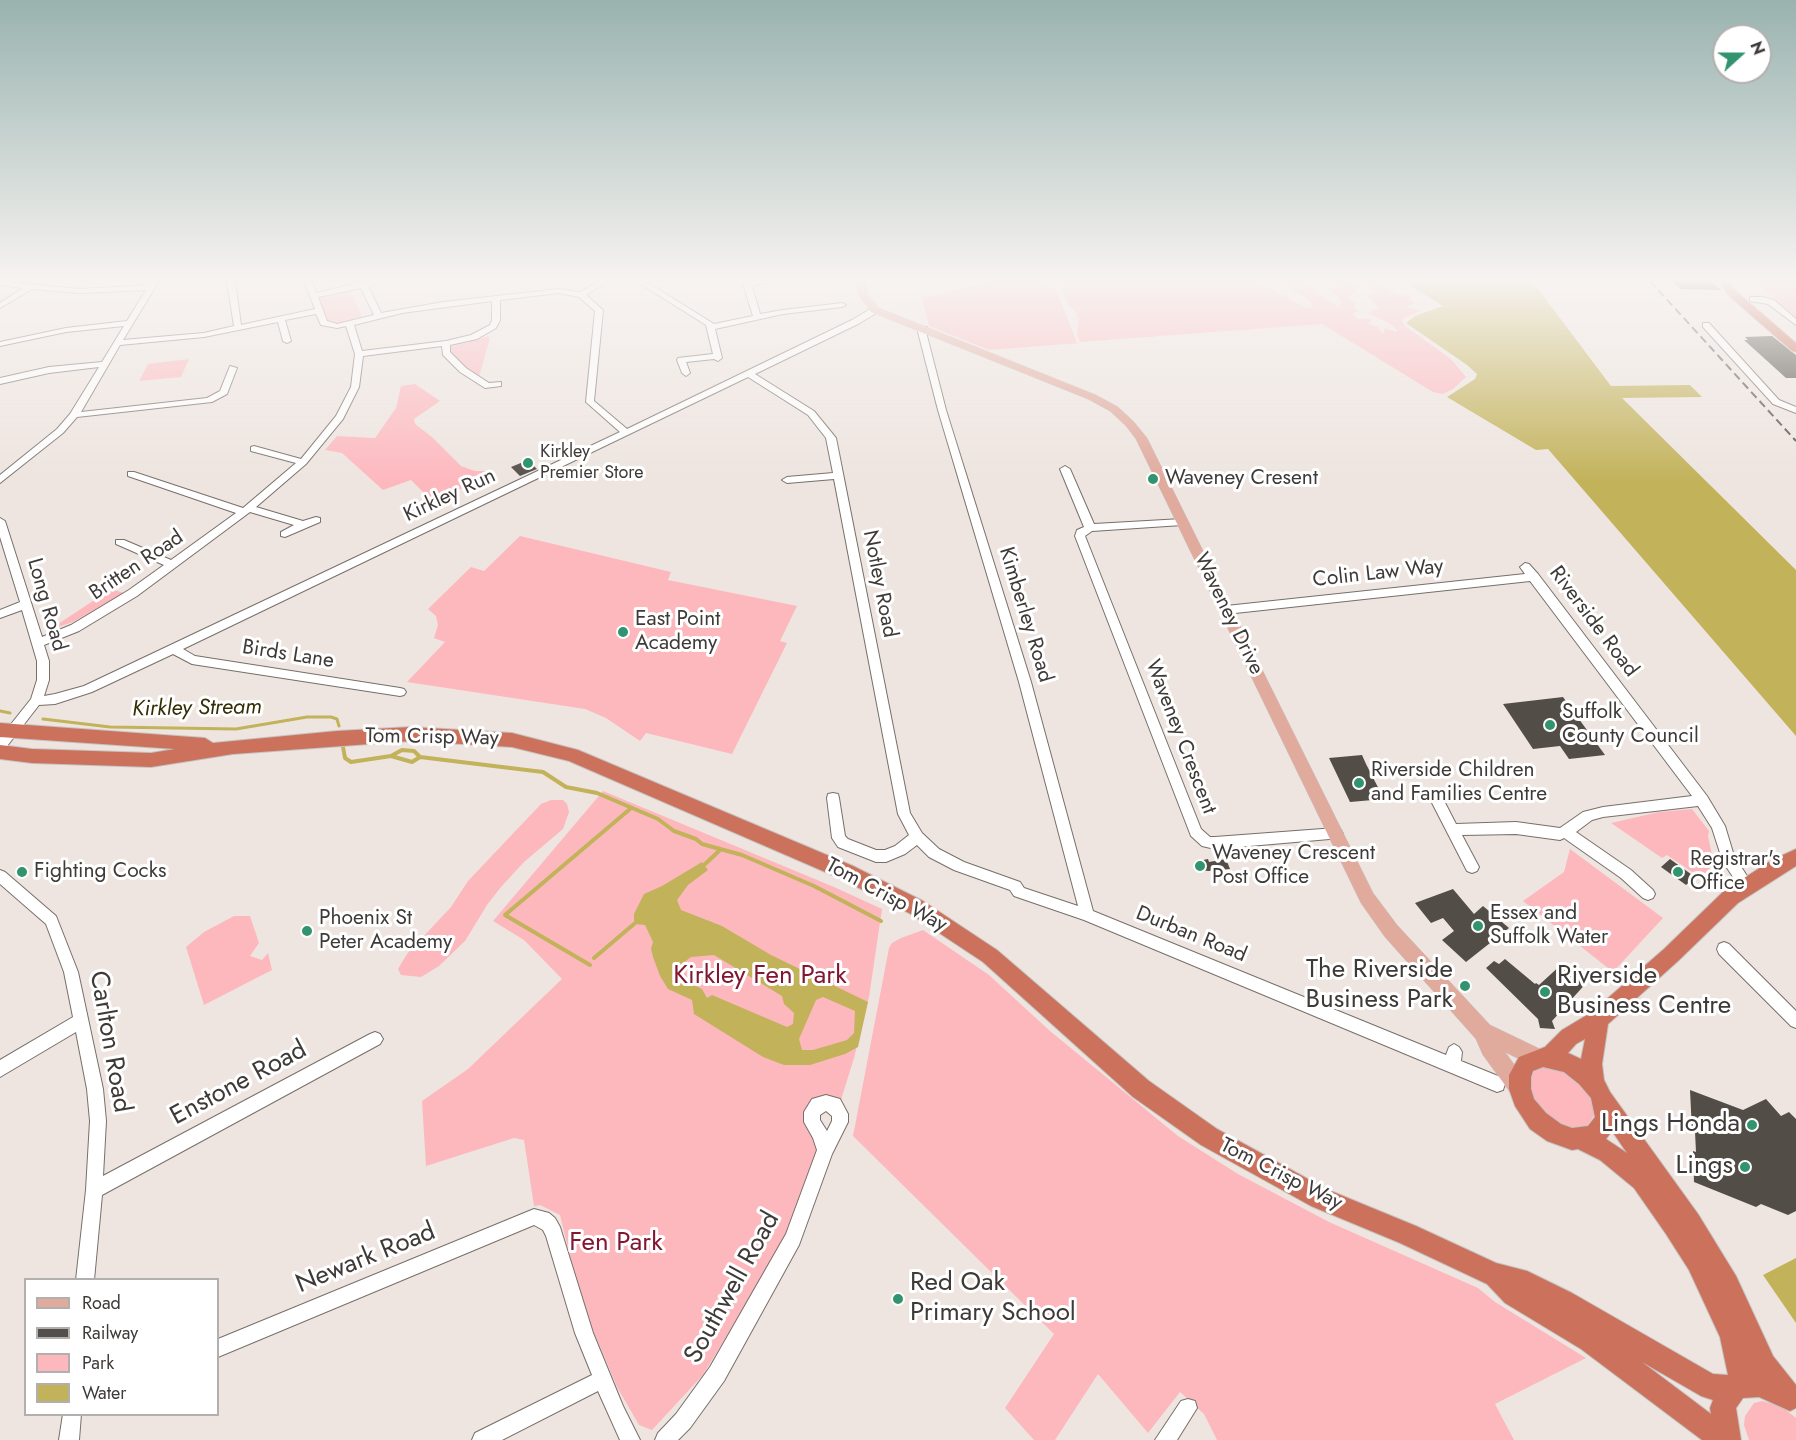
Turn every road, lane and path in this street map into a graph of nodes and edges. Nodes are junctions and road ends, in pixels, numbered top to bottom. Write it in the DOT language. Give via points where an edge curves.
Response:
graph roads {
  1 [pos="115,348"];
  2 [pos="357,348"];
  3 [pos="405,348"];
  4 [pos="446,348"];
  5 [pos="595,348"];
  6 [pos="717,348"];
  7 [pos="802,348"];
  8 [pos="926,348"];
  9 [pos="971,348"];
  10 [pos="1726,348"];
  11 [pos="359,354"];
  12 [pos="106,364"];
  13 [pos="233,368"];
  14 [pos="686,373"];
  15 [pos="749,374"];
  16 [pos="0,381"];
  17 [pos="498,384"];
  18 [pos="1796,410"];
  19 [pos="74,415"];
  20 [pos="626,433"];
  21 [pos="274,447"];
  22 [pos="254,449"];
  23 [pos="265,453"];
  24 [pos="303,462"];
  25 [pos="1065,469"];
  26 [pos="131,474"];
  27 [pos="839,476"];
  28 [pos="144,478"];
  29 [pos="0,480"];
  30 [pos="787,480"];
  31 [pos="133,486"];
  32 [pos="247,510"];
  33 [pos="316,520"];
  34 [pos="0,521"];
  35 [pos="1182,522"];
  36 [pos="304,525"];
  37 [pos="1090,528"];
  38 [pos="285,534"];
  39 [pos="120,543"];
  40 [pos="173,566"];
  41 [pos="1525,567"];
  42 [pos="1534,578"];
  43 [pos="26,604"];
  44 [pos="1226,610"];
  45 [pos="0,614"];
  46 [pos="38,643"];
  47 [pos="173,649"];
  48 [pos="400,692"];
  49 [pos="36,701"];
  50 [pos="6,731"];
  51 [pos="0,747"];
  52 [pos="233,747"];
  53 [pos="0,752"];
  54 [pos="116,759"];
  55 [pos="1434,795"];
  56 [pos="833,798"];
  57 [pos="1702,800"];
  58 [pos="1453,830"];
  59 [pos="1566,832"];
  60 [pos="1336,834"];
  61 [pos="917,837"];
  62 [pos="1796,857"];
  63 [pos="1472,867"];
  64 [pos="0,876"];
  65 [pos="1744,882"];
  66 [pos="1648,894"];
  67 [pos="1087,915"];
  68 [pos="1724,950"];
  69 [pos="1599,1019"];
  70 [pos="81,1020"];
  71 [pos="1796,1021"];
  72 [pos="1483,1032"];
  73 [pos="375,1039"];
  74 [pos="1543,1058"];
  75 [pos="0,1069"];
  76 [pos="1497,1084"];
  77 [pos="1520,1089"];
  78 [pos="1599,1092"];
  79 [pos="1581,1139"];
  80 [pos="825,1150"];
  81 [pos="94,1190"];
  82 [pos="1494,1275"];
  83 [pos="85,1278"];
  84 [pos="219,1348"];
  85 [pos="603,1379"];
  86 [pos="1738,1386"];
  87 [pos="1793,1401"];
  88 [pos="1188,1408"];
  89 [pos="72,1416"];
  90 [pos="69,1440"];
  91 [pos="482,1440"];
  92 [pos="630,1440"];
  93 [pos="666,1440"];
  94 [pos="1165,1440"];
  95 [pos="1723,1440"];
  96 [pos="1728,1440"];
  1 -- 12 [label="street"];
  2 -- 11 [label="street, Britten Road"];
  3 -- 11 [label="street"];
  4 -- 17 [label="street" via="453,362 485,389"];
  5 -- 20 [label="street" via="590,402"];
  6 -- 14 [label="street" via="718,357 681,360"];
  7 -- 15 [label="street, Kirkley Run"];
  8 -- 67 [label="street, Kimberley Road" via="1025,682"];
  9 -- 35 [label="main road, Waveney Drive" via="1114,408 1141,438"];
  10 -- 18 [label="street" via="1776,402"];
  11 -- 24 [label="street, Britten Road" via="349,402"];
  12 -- 16 [label="street" via="49,370"];
  12 -- 19 [label="street"];
  13 -- 19 [label="street" via="224,392 209,399"];
  15 -- 20 [label="street, Kirkley Run"];
  15 -- 27 [label="street, Notley Road" via="818,420 831,438"];
  19 -- 29 [label="street"];
  20 -- 47 [label="street, Kirkley Run"];
  21 -- 23 [label="street"];
  22 -- 23 [label="street"];
  23 -- 24 [label="street"];
  24 -- 32 [label="street, Britten Road"];
  25 -- 37 [label="street"];
  26 -- 28 [label="street"];
  27 -- 30 [label="street"];
  27 -- 61 [label="street, Notley Road" via="904,814"];
  28 -- 31 [label="street"];
  28 -- 32 [label="street"];
  32 -- 36 [label="street"];
  32 -- 40 [label="street, Britten Road"];
  33 -- 36 [label="street"];
  34 -- 43 [label="street, Long Road"];
  35 -- 37 [label="street"];
  35 -- 44 [label="main road, Waveney Drive"];
  36 -- 38 [label="street"];
  37 -- 60 [label="street, Waveney Crescent" via="1080,536 1196,832 1207,842 1215,843"];
  39 -- 40 [label="street"];
  40 -- 46 [label="street, Britten Road" via="102,613"];
  41 -- 42 [label="street, Riverside Road"];
  42 -- 44 [label="street, Colin Law Way"];
  42 -- 57 [label="street, Riverside Road"];
  43 -- 45 [label="street"];
  43 -- 46 [label="street, Long Road"];
  44 -- 60 [label="main road, Waveney Drive"];
  46 -- 49 [label="street, Long Road" via="43,680"];
  47 -- 48 [label="street, Birds Lane" via="192,660"];
  47 -- 49 [label="street, Kirkley Run" via="88,689"];
  49 -- 50 [label="street"];
  50 -- 51 [label="street"];
  50 -- 52 [label="highway, Tom Crisp Way"];
  50 -- 54 [label="highway" via="12,746 102,753"];
  52 -- 54 [label="highway, Tom Crisp Way" via="151,760"];
  52 -- 82 [label="highway, Tom Crisp Way" via="347,737 455,735 512,740 562,753 636,781 846,872 916,907 990,956 1142,1089 1209,1137 1318,1198 1408,1234"];
  53 -- 54 [label="highway, Tom Crisp Way"];
  55 -- 58 [label="street"];
  56 -- 61 [label="street" via="838,838 843,843 886,856"];
  57 -- 59 [label="street" via="1603,812 1588,816"];
  57 -- 65 [label="street, Riverside Road" via="1718,826 1728,858"];
  58 -- 59 [label="street" via="1516,828"];
  58 -- 63 [label="street"];
  59 -- 66 [label="street"];
  60 -- 72 [label="main road, Waveney Drive" via="1374,909"];
  61 -- 67 [label="street, Durban Road" via="934,853 959,866"];
  62 -- 69 [label="highway" via="1731,897"];
  64 -- 70 [label="street, Carlton Road" via="51,920 71,972"];
  67 -- 76 [label="street, Durban Road" via="1454,1059"];
  68 -- 71 [label="street"];
  69 -- 74 [label="highway"];
  69 -- 78 [label="highway" via="1591,1064"];
  70 -- 75 [label="street"];
  70 -- 81 [label="street, Carlton Road" via="98,1122"];
  72 -- 74 [label="main road, Waveney Drive"];
  72 -- 77 [label="main road, Waveney Drive"];
  73 -- 81 [label="street, Enstone Road"];
  74 -- 77 [label="highway" via="1522,1069"];
  74 -- 78 [label="highway" via="1571,1065"];
  77 -- 79 [label="highway" via="1532,1114 1546,1127"];
  78 -- 79 [label="highway" via="1606,1114 1603,1127 1594,1136"];
  78 -- 87 [label="highway" via="1690,1222 1731,1293 1764,1365"];
  79 -- 86 [label="highway" via="1608,1152 1642,1180 1697,1262 1732,1334 1741,1368"];
  80 -- 93 [label="street, Southwell Road" via="787,1250 717,1374"];
  81 -- 83 [label="street, Carlton Road"];
  82 -- 86 [label="highway, Tom Crisp Way" via="1518,1280 1563,1302 1710,1388"];
  82 -- 95 [label="highway, Tom Crisp Way" via="1514,1294 1618,1360"];
  84 -- 85 [label="street, Newark Road" via="534,1217 543,1219 554,1233 570,1291"];
  85 -- 91 [label="street"];
  85 -- 92 [label="street"];
  86 -- 87 [label="highway, Tom Crisp Way" via="1759,1384"];
  86 -- 96 [label="highway" via="1723,1408"];
  88 -- 94 [label="street"];
  89 -- 90 [label="street"];
}
